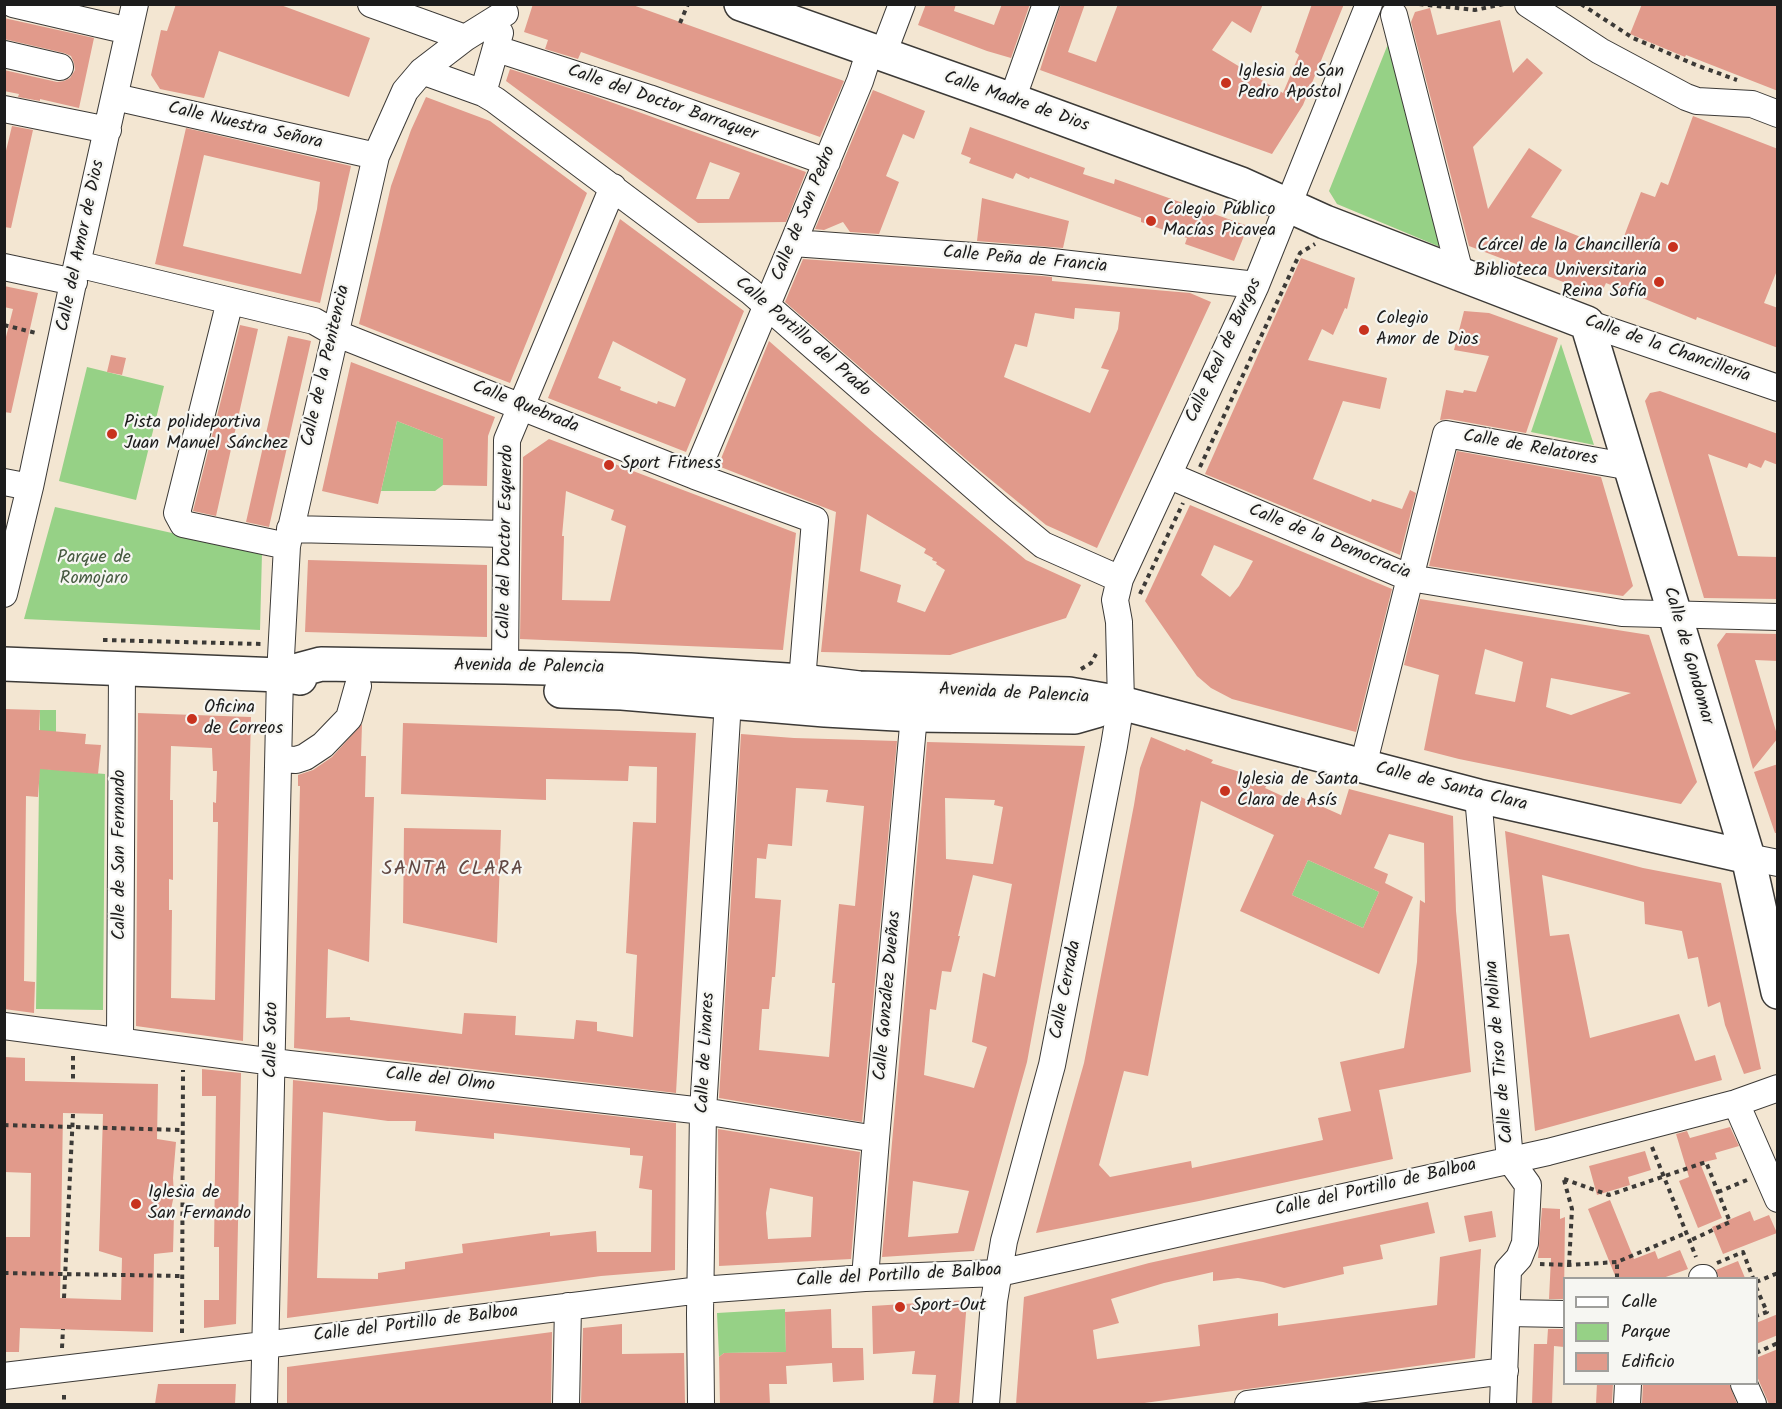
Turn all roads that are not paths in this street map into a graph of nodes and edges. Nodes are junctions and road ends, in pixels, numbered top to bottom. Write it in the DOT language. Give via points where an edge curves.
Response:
graph roads {
  1 [pos="13,4"];
  2 [pos="135,4"];
  3 [pos="371,4"];
  4 [pos="902,4"];
  5 [pos="1046,4"];
  6 [pos="1370,4"];
  7 [pos="1528,4"];
  8 [pos="1555,4"];
  9 [pos="748,6"];
  10 [pos="506,9"];
  11 [pos="1394,15"];
  12 [pos="129,31"];
  13 [pos="465,38"];
  14 [pos="497,49"];
  15 [pos="877,52"];
  16 [pos="4,54"];
  17 [pos="60,67"];
  18 [pos="422,71"];
  19 [pos="483,93"];
  20 [pos="115,97"];
  21 [pos="1012,100"];
  22 [pos="1778,101"];
  23 [pos="4,109"];
  24 [pos="1778,114"];
  25 [pos="108,130"];
  26 [pos="376,156"];
  27 [pos="826,162"];
  28 [pos="613,187"];
  29 [pos="1289,205"];
  30 [pos="793,243"];
  31 [pos="4,267"];
  32 [pos="75,273"];
  33 [pos="1460,273"];
  34 [pos="1256,285"];
  35 [pos="230,301"];
  36 [pos="766,307"];
  37 [pos="1587,322"];
  38 [pos="335,333"];
  39 [pos="1778,388"];
  40 [pos="521,406"];
  41 [pos="1631,467"];
  42 [pos="1168,475"];
  43 [pos="695,476"];
  44 [pos="4,482"];
  45 [pos="30,487"];
  46 [pos="506,534"];
  47 [pos="289,538"];
  48 [pos="1410,578"];
  49 [pos="1120,579"];
  50 [pos="4,594"];
  51 [pos="1675,614"];
  52 [pos="1778,617"];
  53 [pos="4,664"];
  54 [pos="505,667"];
  55 [pos="122,669"];
  56 [pos="280,675"];
  57 [pos="802,681"];
  58 [pos="358,686"];
  59 [pos="728,701"];
  60 [pos="1120,703"];
  61 [pos="914,715"];
  62 [pos="279,759"];
  63 [pos="1363,766"];
  64 [pos="1478,796"];
  65 [pos="1763,860"];
  66 [pos="1778,992"];
  67 [pos="4,1026"];
  68 [pos="120,1040"];
  69 [pos="273,1062"];
  70 [pos="1778,1088"];
  71 [pos="1736,1102"];
  72 [pos="703,1111"];
  73 [pos="876,1139"];
  74 [pos="1510,1160"];
  75 [pos="1778,1199"];
  76 [pos="999,1273"];
  77 [pos="865,1278"];
  78 [pos="700,1290"];
  79 [pos="568,1306"];
  80 [pos="1507,1313"];
  81 [pos="1563,1314"];
  82 [pos="264,1345"];
  83 [pos="1505,1371"];
  84 [pos="4,1376"];
  85 [pos="1628,1385"];
  86 [pos="1745,1385"];
  87 [pos="264,1404"];
  88 [pos="566,1404"];
  89 [pos="701,1404"];
  90 [pos="986,1404"];
  91 [pos="1248,1404"];
  92 [pos="1503,1404"];
  93 [pos="1627,1404"];
  94 [pos="1753,1404"];
  1 -- 12 [label="street"];
  2 -- 12 [label="street, Calle del Amor de Dios"];
  3 -- 13 [label="street"];
  4 -- 15 [label="street, Calle de San Pedro"];
  5 -- 21 [label="street"];
  6 -- 29 [label="street, Calle Real de Burgos"];
  7 -- 24 [label="street" via="1600,51 1686,97 1752,104"];
  8 -- 22 [label="street" via="1687,83"];
  9 -- 15 [label="main road, Calle Madre de Dios"];
  10 -- 13 [label="street, Calle de la Penitencia"];
  10 -- 14 [label="street"];
  11 -- 33 [label="street"];
  12 -- 20 [label="street, Calle del Amor de Dios"];
  13 -- 18 [label="street, Calle de la Penitencia"];
  14 -- 19 [label="street"];
  14 -- 27 [label="street, Calle del Doctor Barraquer" via="649,98"];
  15 -- 21 [label="main road, Calle Madre de Dios"];
  15 -- 27 [label="street, Calle de San Pedro"];
  16 -- 17 [label="street"];
  18 -- 19 [label="street, Calle Portillo del Prado"];
  18 -- 26 [label="street, Calle de la Penitencia" via="405,91"];
  19 -- 28 [label="street, Calle Portillo del Prado"];
  20 -- 25 [label="street, Calle del Amor de Dios"];
  20 -- 26 [label="street, Calle Nuestra Señora"];
  21 -- 29 [label="main road, Calle Madre de Dios"];
  23 -- 25 [label="street"];
  25 -- 32 [label="street, Calle del Amor de Dios"];
  26 -- 38 [label="street, Calle de la Penitencia"];
  27 -- 30 [label="street, Calle de San Pedro"];
  28 -- 36 [label="street, Calle Portillo del Prado"];
  28 -- 40 [label="street, Calle del Doctor Esquerdo"];
  29 -- 33 [label="main road, Calle de la Chancillería"];
  29 -- 34 [label="street, Calle Real de Burgos"];
  30 -- 34 [label="street, Calle Peña de Francia" via="1043,261"];
  30 -- 36 [label="street, Calle de San Pedro"];
  31 -- 32 [label="street, Calle Quebrada"];
  32 -- 35 [label="street, Calle Quebrada"];
  32 -- 45 [label="street, Calle del Amor de Dios"];
  33 -- 37 [label="main road, Calle de la Chancillería"];
  34 -- 42 [label="street, Calle Real de Burgos"];
  35 -- 38 [label="street, Calle Quebrada" via="314,321"];
  35 -- 47 [label="street" via="177,513 183,524"];
  36 -- 43 [label="street, Calle de San Pedro"];
  36 -- 49 [label="street, Calle Portillo del Prado" via="1043,545"];
  37 -- 39 [label="street, Calle de la Chancillería"];
  37 -- 41 [label="main road, Calle de Gondomar"];
  38 -- 40 [label="street, Calle Quebrada"];
  38 -- 47 [label="street, Calle de la Penitencia"];
  40 -- 43 [label="street, Calle Quebrada"];
  40 -- 46 [label="street, Calle del Doctor Esquerdo" via="507,440"];
  41 -- 48 [label="street, Calle de Relatores" via="1446,434"];
  41 -- 51 [label="main road, Calle de Gondomar"];
  42 -- 48 [label="street, Calle de la Democracia"];
  42 -- 49 [label="street, Calle Real de Burgos"];
  43 -- 57 [label="street, Calle Quebrada" via="815,520"];
  44 -- 45 [label="street"];
  45 -- 50 [label="street, Calle del Amor de Dios"];
  46 -- 47 [label="street"];
  46 -- 54 [label="street, Calle del Doctor Esquerdo"];
  47 -- 56 [label="street, Calle de la Penitencia"];
  48 -- 51 [label="street, Calle de la Democracia" via="1622,613"];
  48 -- 63 [label="street, Calle de Relatores"];
  49 -- 60 [label="street, Calle Real de Burgos" via="1115,600"];
  51 -- 52 [label="street, Calle de la Democracia"];
  51 -- 65 [label="main road, Calle de Gondomar"];
  53 -- 55 [label="main road, Avenida de Palencia"];
  54 -- 56 [label="main road, Avenida de Palencia" via="321,664"];
  54 -- 57 [label="main road, Avenida de Palencia"];
  55 -- 56 [label="main road, Avenida de Palencia"];
  55 -- 68 [label="street, Calle de San Fernando"];
  56 -- 58 [label="main road, Avenida de Palencia"];
  56 -- 62 [label="street, Calle Soto"];
  57 -- 60 [label="main road, Avenida de Palencia" via="859,688 1067,694"];
  58 -- 59 [label="main road, Avenida de Palencia" via="622,693"];
  58 -- 62 [label="street" via="349,718 322,745 296,760"];
  59 -- 61 [label="main road, Avenida de Palencia"];
  59 -- 72 [label="street, Calle de Linares"];
  60 -- 61 [label="main road, Avenida de Palencia" via="1075,717"];
  60 -- 63 [label="main road, Calle de Santa Clara"];
  60 -- 76 [label="street, Calle Cerrada" via="1052,1065"];
  61 -- 73 [label="street, Calle González Dueñas"];
  62 -- 69 [label="street, Calle Soto"];
  63 -- 64 [label="main road, Calle de Santa Clara"];
  64 -- 65 [label="main road, Calle de Santa Clara"];
  64 -- 74 [label="street, Calle de Tirso de Molina"];
  65 -- 66 [label="main road, Calle de Gondomar"];
  67 -- 68 [label="street, Calle del Olmo"];
  68 -- 69 [label="street, Calle del Olmo"];
  69 -- 72 [label="street, Calle del Olmo"];
  69 -- 82 [label="street, Calle Soto"];
  70 -- 71 [label="street, Calle del Portillo de Balboa"];
  71 -- 74 [label="street, Calle del Portillo de Balboa"];
  71 -- 75 [label="street"];
  72 -- 73 [label="street, Calle del Olmo"];
  72 -- 78 [label="street, Calle de Linares"];
  73 -- 77 [label="street, Calle González Dueñas"];
  74 -- 76 [label="street, Calle del Portillo de Balboa"];
  74 -- 80 [label="street, Calle de Tirso de Molina" via="1528,1185 1525,1243 1508,1270"];
  76 -- 77 [label="street, Calle del Portillo de Balboa"];
  76 -- 90 [label="street, Calle Cerrada"];
  77 -- 78 [label="street, Calle del Portillo de Balboa"];
  78 -- 79 [label="street, Calle del Portillo de Balboa"];
  78 -- 89 [label="street, Calle de Linares"];
  79 -- 82 [label="street, Calle del Portillo de Balboa"];
  79 -- 88 [label="street"];
  80 -- 81 [label="street"];
  80 -- 83 [label="street, Calle de Tirso de Molina"];
  82 -- 84 [label="street, Calle del Portillo de Balboa"];
  82 -- 87 [label="street, Calle Soto"];
  83 -- 91 [label="street"];
  83 -- 92 [label="street, Calle de Tirso de Molina"];
  85 -- 93 [label="street"];
  86 -- 94 [label="street"];
}
